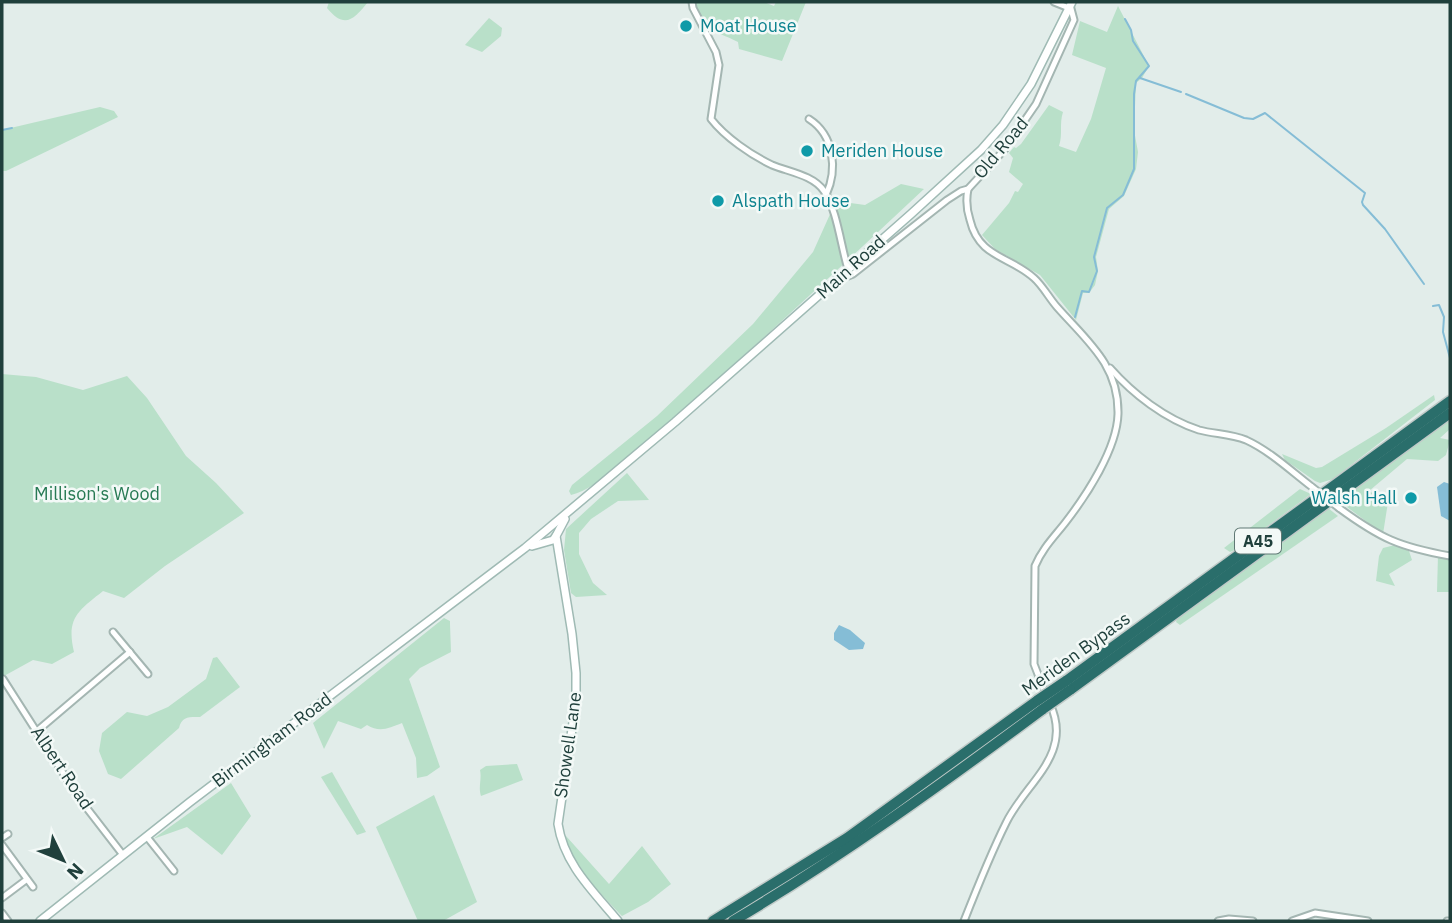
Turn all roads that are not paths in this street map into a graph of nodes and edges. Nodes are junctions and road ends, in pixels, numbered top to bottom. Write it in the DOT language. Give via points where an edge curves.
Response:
graph roads {
  1 [pos="692,2"];
  2 [pos="1054,2"];
  3 [pos="1070,5"];
  4 [pos="809,119"];
  5 [pos="968,189"];
  6 [pos="826,195"];
  7 [pos="846,271"];
  8 [pos="1108,366"];
  9 [pos="1123,382"];
  10 [pos="1114,384"];
  11 [pos="1450,401"];
  12 [pos="1450,412"];
  13 [pos="587,496"];
  14 [pos="547,530"];
  15 [pos="553,538"];
  16 [pos="1450,556"];
  17 [pos="507,562"];
  18 [pos="113,632"];
  19 [pos="130,652"];
  20 [pos="148,674"];
  21 [pos="3,679"];
  22 [pos="1068,685"];
  23 [pos="1041,705"];
  24 [pos="37,731"];
  25 [pos="8,834"];
  26 [pos="147,836"];
  27 [pos="2,838"];
  28 [pos="2,845"];
  29 [pos="123,855"];
  30 [pos="174,871"];
  31 [pos="26,880"];
  32 [pos="33,887"];
  33 [pos="2,898"];
  34 [pos="2,913"];
  35 [pos="8,921"];
  36 [pos="40,921"];
  37 [pos="618,921"];
  38 [pos="713,921"];
  39 [pos="733,921"];
  40 [pos="964,921"];
  41 [pos="1218,921"];
  42 [pos="1253,921"];
  43 [pos="1292,921"];
  44 [pos="1368,921"];
  1 -- 6 [label="street" via="719,65 711,119 753,154 809,179"];
  2 -- 3 [label="street"];
  3 -- 5 [label="street, Old Road" via="1073,20 1036,104 1005,149"];
  3 -- 7 [label="main road, Main Road" via="1031,84 1003,125"];
  4 -- 6 [label="street" via="831,145 833,173"];
  5 -- 7 [label="street, Old Road" via="947,200 853,274 848,276"];
  5 -- 8 [label="street" via="968,216 976,239 1036,279"];
  6 -- 7 [label="street"];
  7 -- 13 [label="main road, Main Road"];
  8 -- 9 [label="street"];
  8 -- 10 [label="street"];
  9 -- 10 [label="street"];
  9 -- 16 [label="street, bridge" via="1178,421 1244,439 1265,450 1387,540"];
  10 -- 40 [label="street" via="1118,415 1111,443 1088,492 1040,553 1035,566 1034,664 1057,730 1049,760 1007,820"];
  11 -- 22 [label="highway, Meriden Bypass / A45"];
  12 -- 22 [label="highway, Meriden Bypass / A45"];
  13 -- 14 [label="main road, Main Road"];
  13 -- 15 [label="main road, Main Road"];
  14 -- 15 [label="main road" via="553,529"];
  14 -- 17 [label="main road, Birmingham Road"];
  15 -- 17 [label="main road, Birmingham Road"];
  15 -- 37 [label="main road, Showell Lane" via="559,550 576,673 573,730 558,824 560,841 580,876"];
  17 -- 26 [label="main road, Birmingham Road"];
  18 -- 19 [label="street"];
  19 -- 20 [label="street"];
  19 -- 24 [label="street"];
  21 -- 24 [label="street, Albert Road"];
  22 -- 23 [label="highway, Meriden Bypass / A45, bridge"];
  23 -- 38 [label="highway, Meriden Bypass / A45" via="847,838"];
  23 -- 39 [label="highway, Meriden Bypass / A45" via="881,827"];
  24 -- 29 [label="street, Albert Road" via="79,798"];
  25 -- 27 [label="street"];
  26 -- 29 [label="main road, Birmingham Road"];
  26 -- 30 [label="street"];
  28 -- 31 [label="street"];
  29 -- 36 [label="main road, Birmingham Road"];
  31 -- 32 [label="street"];
  31 -- 33 [label="street"];
  34 -- 35 [label="street"];
  41 -- 42 [label="street"];
  43 -- 44 [label="street" via="1315,913"];
}
